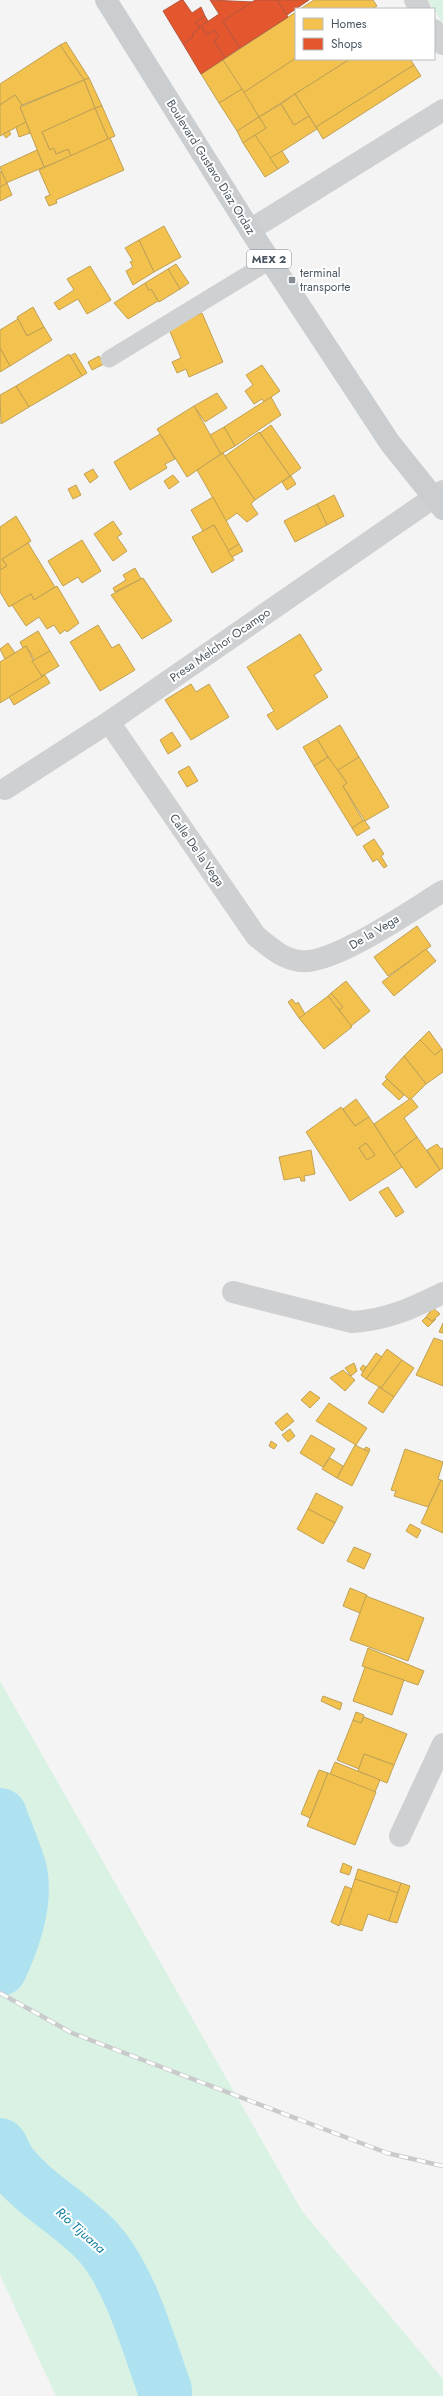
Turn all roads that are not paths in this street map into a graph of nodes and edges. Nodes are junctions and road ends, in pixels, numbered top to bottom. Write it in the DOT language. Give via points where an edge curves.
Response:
graph roads {
  1 [pos="106,0"];
  2 [pos="435,32"];
  3 [pos="443,44"];
  4 [pos="443,110"];
  5 [pos="250,230"];
  6 [pos="270,261"];
  7 [pos="109,359"];
  8 [pos="440,499"];
  9 [pos="109,722"];
  10 [pos="5,789"];
  11 [pos="443,891"];
  12 [pos="301,962"];
  13 [pos="233,1292"];
  14 [pos="443,1293"];
  15 [pos="443,1744"];
  16 [pos="400,1836"];
  1 -- 5 [label="main road, Boulevard Gustavo Díaz Ordaz / MEX 2"];
  2 -- 3 [label="street"];
  4 -- 5 [label="street"];
  5 -- 6 [label="main road, Boulevard Gustavo Díaz Ordaz / MEX 2"];
  6 -- 7 [label="lane"];
  6 -- 8 [label="main road, Boulevard Gustavo Díaz Ordaz / MEX 2" via="390,443"];
  8 -- 9 [label="street, Presa Melchor Ocampo"];
  9 -- 10 [label="street, Presa Melchor Ocampo"];
  9 -- 12 [label="street, Calle De la Vega" via="256,936 278,954"];
  11 -- 12 [label="street, De la Vega" via="323,960"];
  13 -- 14 [label="street" via="352,1322 372,1321 400,1314"];
  15 -- 16 [label="street"];
}
